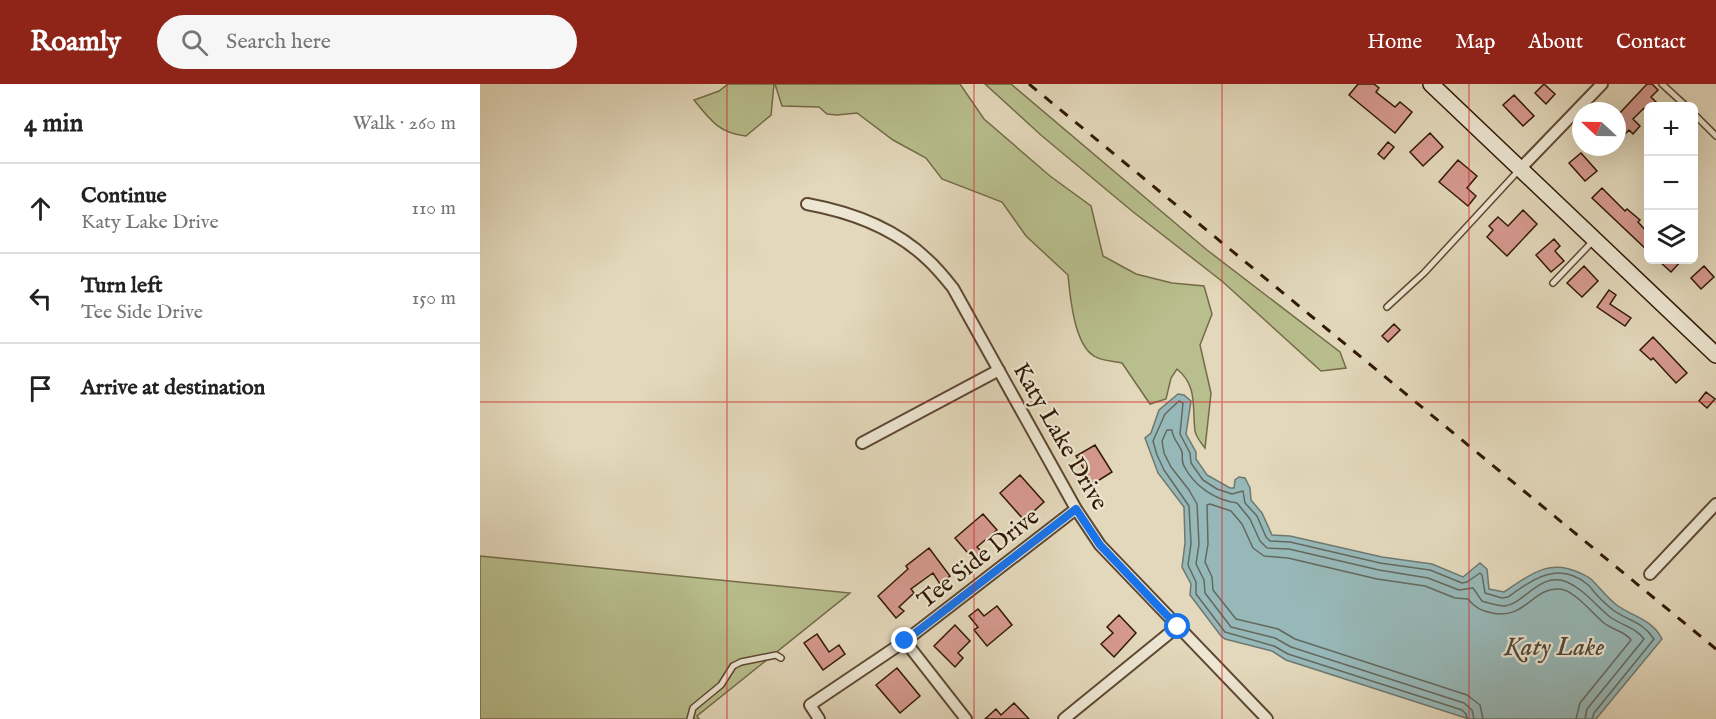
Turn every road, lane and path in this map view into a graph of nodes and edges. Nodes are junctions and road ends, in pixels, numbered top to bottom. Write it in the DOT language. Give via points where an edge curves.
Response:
graph roads {
  1 [pos="1431,84"];
  2 [pos="1602,84"];
  3 [pos="1662,84"];
  4 [pos="1682,102"];
  5 [pos="1698,118"];
  6 [pos="1716,136"];
  7 [pos="1520,169"];
  8 [pos="807,204"];
  9 [pos="1594,240"];
  10 [pos="1552,283"];
  11 [pos="1387,307"];
  12 [pos="1716,355"];
  13 [pos="999,370"];
  14 [pos="862,443"];
  15 [pos="1716,504"];
  16 [pos="1076,509"];
  17 [pos="1650,574"];
  18 [pos="1178,627"];
  19 [pos="905,641"];
  20 [pos="781,658"];
  21 [pos="690,719"];
  22 [pos="819,719"];
  23 [pos="966,719"];
  24 [pos="1064,719"];
  25 [pos="1267,719"];
  1 -- 7 [label="main road"];
  2 -- 7 [label="street"];
  3 -- 4 [label="lane"];
  5 -- 6 [label="lane"];
  7 -- 9 [label="main road"];
  7 -- 11 [label="lane" via="1424,273"];
  8 -- 13 [label="street, Katy Lake Drive" via="838,209 864,219 897,236 928,259 953,288"];
  9 -- 10 [label="lane"];
  9 -- 12 [label="main road"];
  13 -- 14 [label="street"];
  13 -- 16 [label="street, Katy Lake Drive"];
  15 -- 17 [label="street"];
  16 -- 18 [label="street, Katy Lake Drive" via="1100,545"];
  16 -- 19 [label="street, Tee Side Drive"];
  18 -- 24 [label="street"];
  18 -- 25 [label="street, Katy Lake Drive"];
  19 -- 22 [label="street, Tee Side Drive" via="810,705"];
  19 -- 23 [label="street"];
  20 -- 21 [label="lane" via="763,657 733,666 721,685 693,708"];
}
